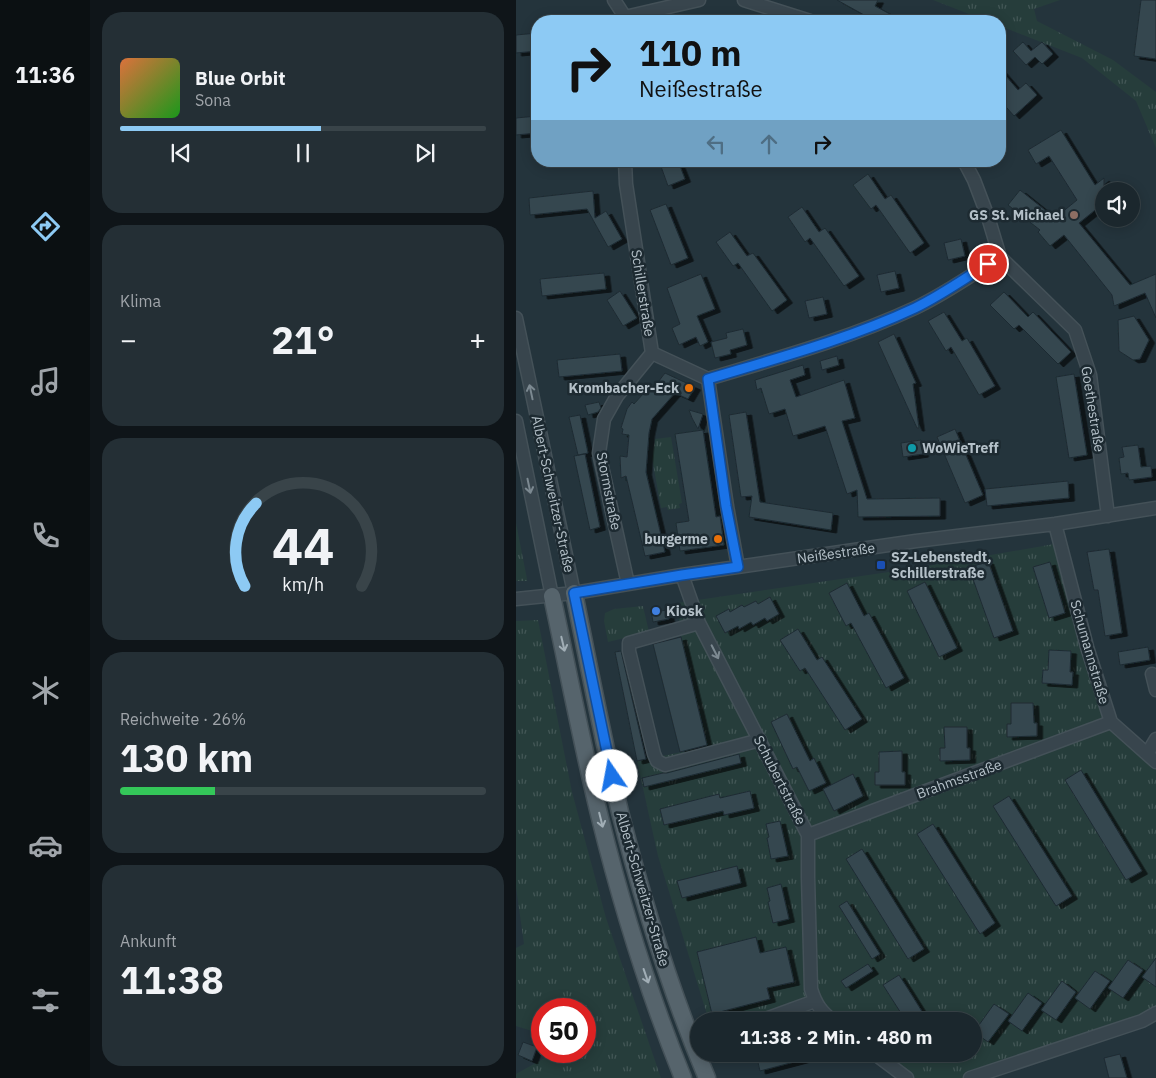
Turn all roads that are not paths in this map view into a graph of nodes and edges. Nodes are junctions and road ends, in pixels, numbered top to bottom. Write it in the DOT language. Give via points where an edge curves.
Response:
graph roads {
  1 [pos="614,0"];
  2 [pos="699,0"];
  3 [pos="744,0"];
  4 [pos="623,15"];
  5 [pos="641,15"];
  6 [pos="791,15"];
  7 [pos="625,167"];
  8 [pos="967,167"];
  9 [pos="1000,256"];
  10 [pos="516,318"];
  11 [pos="652,353"];
  12 [pos="708,379"];
  13 [pos="516,421"];
  14 [pos="1156,508"];
  15 [pos="1108,516"];
  16 [pos="1055,524"];
  17 [pos="738,567"];
  18 [pos="682,575"];
  19 [pos="628,584"];
  20 [pos="574,593"];
  21 [pos="552,596"];
  22 [pos="516,599"];
  23 [pos="699,623"];
  24 [pos="1152,674"];
  25 [pos="1156,690"];
  26 [pos="1111,722"];
  27 [pos="1156,739"];
  28 [pos="760,740"];
  29 [pos="1151,758"];
  30 [pos="808,834"];
  31 [pos="815,1001"];
  32 [pos="785,1012"];
  33 [pos="823,1012"];
  34 [pos="1156,1013"];
  35 [pos="690,1030"];
  36 [pos="690,1047"];
  37 [pos="673,1053"];
  38 [pos="701,1062"];
  39 [pos="885,1062"];
  40 [pos="683,1078"];
  41 [pos="706,1078"];
  42 [pos="906,1078"];
  43 [pos="970,1078"];
  1 -- 4 [label="street"];
  2 -- 5 [label="street"];
  3 -- 6 [label="street"];
  7 -- 11 [label="street, Schillerstraße"];
  8 -- 9 [label="street, Goethestraße"];
  9 -- 12 [label="street" via="917,307 867,329"];
  9 -- 15 [label="street, Goethestraße" via="1075,330 1090,375"];
  20 -- 10 [label="street, Albert-Schweitzer-Straße, one-way"];
  11 -- 12 [label="street, Schillerstraße"];
  11 -- 19 [label="street, Stormstraße" via="617,396 604,419 601,435 600,452"];
  12 -- 17 [label="street"];
  13 -- 21 [label="street, Albert-Schweitzer-Straße, one-way"];
  14 -- 15 [label="street, Neißestraße"];
  15 -- 16 [label="street, Neißestraße"];
  16 -- 17 [label="street, Neißestraße"];
  16 -- 26 [label="street, Schumannstraße" via="1087,647"];
  17 -- 18 [label="street, Neißestraße"];
  18 -- 19 [label="street, Neißestraße"];
  18 -- 23 [label="street, Schubertstraße"];
  19 -- 20 [label="street, Neißestraße"];
  20 -- 21 [label="street, Neißestraße"];
  20 -- 35 [label="main road, Albert-Schweitzer-Straße" via="620,812 664,965"];
  21 -- 22 [label="street, Neißestraße"];
  21 -- 37 [label="main road, Albert-Schweitzer-Straße, one-way" via="600,819 642,964"];
  23 -- 28 [label="street, Schubertstraße, one-way"];
  23 -- 28 [label="street" via="629,643 657,761 665,765"];
  24 -- 25 [label="street"];
  26 -- 29 [label="street, Schumannstraße"];
  26 -- 30 [label="street, Brahmsstraße"];
  27 -- 29 [label="street"];
  28 -- 30 [label="street, Schubertstraße"];
  30 -- 31 [label="street, Schubertstraße" via="811,989"];
  31 -- 32 [label="street"];
  31 -- 33 [label="street"];
  34 -- 43 [label="street" via="1142,1021"];
  36 -- 37 [label="street"];
  37 -- 40 [label="main road, Albert-Schweitzer-Straße"];
  38 -- 41 [label="main road, Albert-Schweitzer-Straße"];
  39 -- 42 [label="street"];
}
